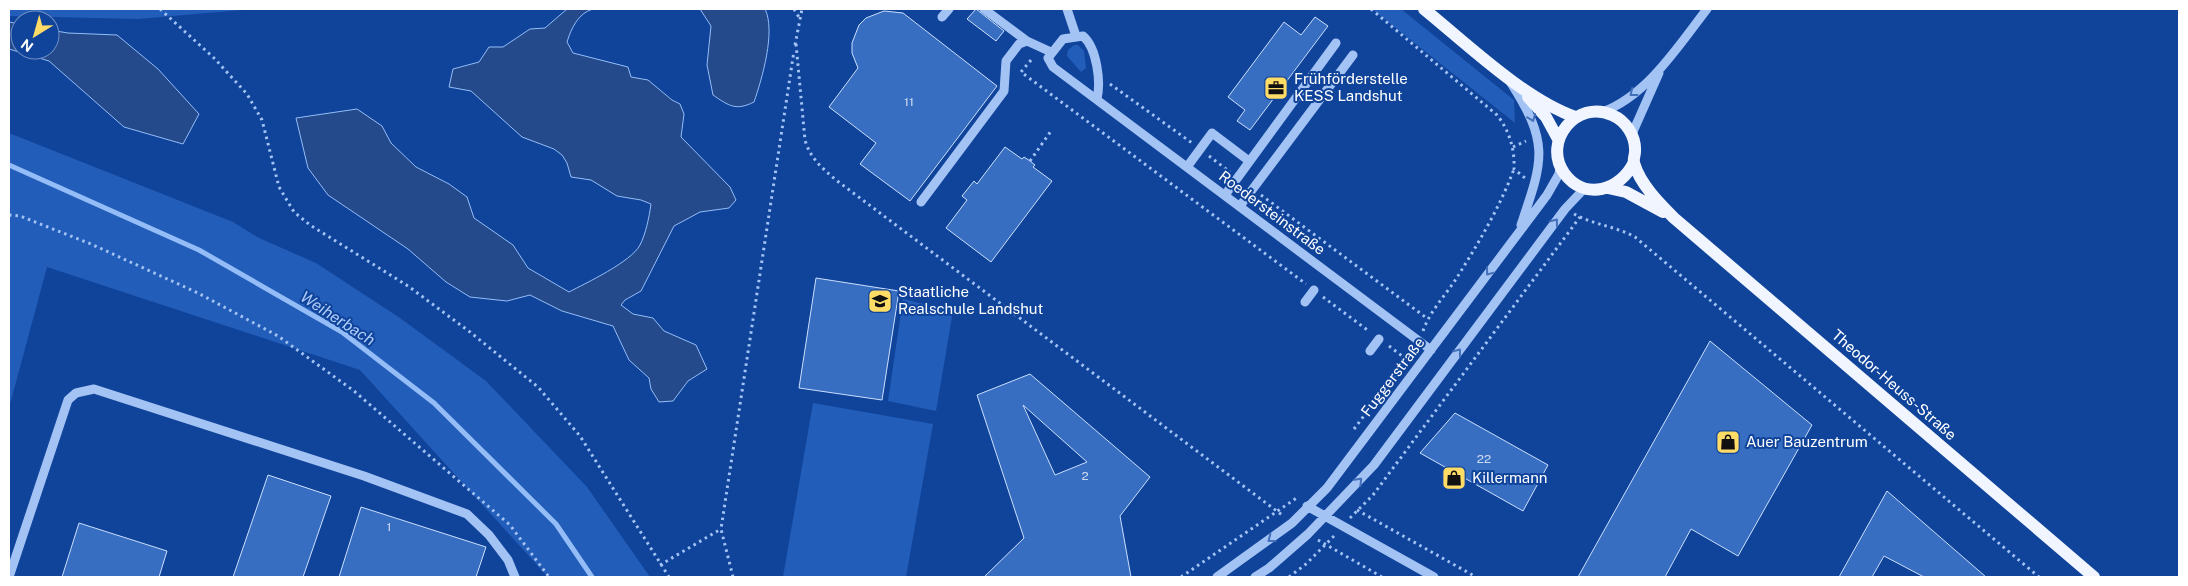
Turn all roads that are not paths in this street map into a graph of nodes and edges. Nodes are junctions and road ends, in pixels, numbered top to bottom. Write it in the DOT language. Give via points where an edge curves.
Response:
graph roads {
  1 [pos="949,9"];
  2 [pos="984,9"];
  3 [pos="1067,9"];
  4 [pos="1424,9"];
  5 [pos="1707,9"];
  6 [pos="942,17"];
  7 [pos="1076,36"];
  8 [pos="1027,42"];
  9 [pos="1336,43"];
  10 [pos="1051,52"];
  11 [pos="1353,56"];
  12 [pos="1661,68"];
  13 [pos="1507,76"];
  14 [pos="1520,87"];
  15 [pos="1096,99"];
  16 [pos="1602,112"];
  17 [pos="1575,117"];
  18 [pos="1632,134"];
  19 [pos="1558,139"];
  20 [pos="1248,161"];
  21 [pos="1634,162"];
  22 [pos="1187,167"];
  23 [pos="1560,167"];
  24 [pos="1608,188"];
  25 [pos="1590,189"];
  26 [pos="1225,195"];
  27 [pos="921,202"];
  28 [pos="1240,206"];
  29 [pos="1674,218"];
  30 [pos="1518,233"];
  31 [pos="1314,290"];
  32 [pos="1305,302"];
  33 [pos="1379,338"];
  34 [pos="1430,350"];
  35 [pos="1370,351"];
  36 [pos="1308,506"];
  37 [pos="1326,516"];
  38 [pos="9,577"];
  39 [pos="515,577"];
  40 [pos="1217,577"];
  41 [pos="1255,577"];
  42 [pos="1434,577"];
  43 [pos="2094,577"];
  1 -- 6 [label="street"];
  2 -- 8 [label="street"];
  3 -- 7 [label="street"];
  4 -- 13 [label="main road"];
  5 -- 12 [label="street"];
  7 -- 10 [label="street" via="1063,39"];
  7 -- 15 [label="street" via="1083,36 1094,52"];
  8 -- 10 [label="street"];
  8 -- 27 [label="street" via="1019,44 1006,61 1004,91"];
  9 -- 20 [label="street"];
  10 -- 15 [label="street, Roedersteinstraße" via="1048,58 1053,67"];
  11 -- 28 [label="street"];
  12 -- 16 [label="street, one-way" via="1614,107"];
  12 -- 18 [label="street"];
  13 -- 14 [label="main road"];
  13 -- 30 [label="street, one-way" via="1529,111 1538,133 1540,151 1534,185"];
  14 -- 17 [label="main road" via="1558,111"];
  14 -- 19 [label="main road" via="1546,117"];
  15 -- 22 [label="street, Roedersteinstraße"];
  16 -- 17 [label="main road" via="1593,111"];
  16 -- 18 [label="main road" via="1620,119"];
  17 -- 19 [label="main road"];
  18 -- 21 [label="main road, Theodor-Heuss-Straße"];
  19 -- 23 [label="main road"];
  20 -- 22 [label="street" via="1212,133"];
  20 -- 26 [label="street"];
  21 -- 24 [label="main road" via="1624,178"];
  21 -- 29 [label="main road, Theodor-Heuss-Straße" via="1644,182"];
  22 -- 26 [label="street, Roedersteinstraße"];
  23 -- 25 [label="main road" via="1572,182"];
  23 -- 30 [label="street, Fuggerstraße" via="1547,195"];
  24 -- 25 [label="main road, Theodor-Heuss-Straße"];
  24 -- 29 [label="main road, Theodor-Heuss-Straße" via="1637,197"];
  37 -- 25 [label="street, one-way" via="1374,465 1565,209 1582,191"];
  26 -- 28 [label="street, Roedersteinstraße"];
  28 -- 34 [label="street, Roedersteinstraße"];
  29 -- 43 [label="main road, Theodor-Heuss-Straße"];
  30 -- 34 [label="street, Fuggerstraße, one-way"];
  31 -- 32 [label="street"];
  33 -- 35 [label="street"];
  34 -- 36 [label="street, Fuggerstraße" via="1326,488"];
  36 -- 37 [label="street"];
  36 -- 40 [label="street, Fuggerstraße, one-way" via="1292,523"];
  37 -- 41 [label="street"];
  37 -- 42 [label="street"];
  38 -- 39 [label="street" via="68,400 76,393 94,389 364,476 467,514 489,535"];
}
